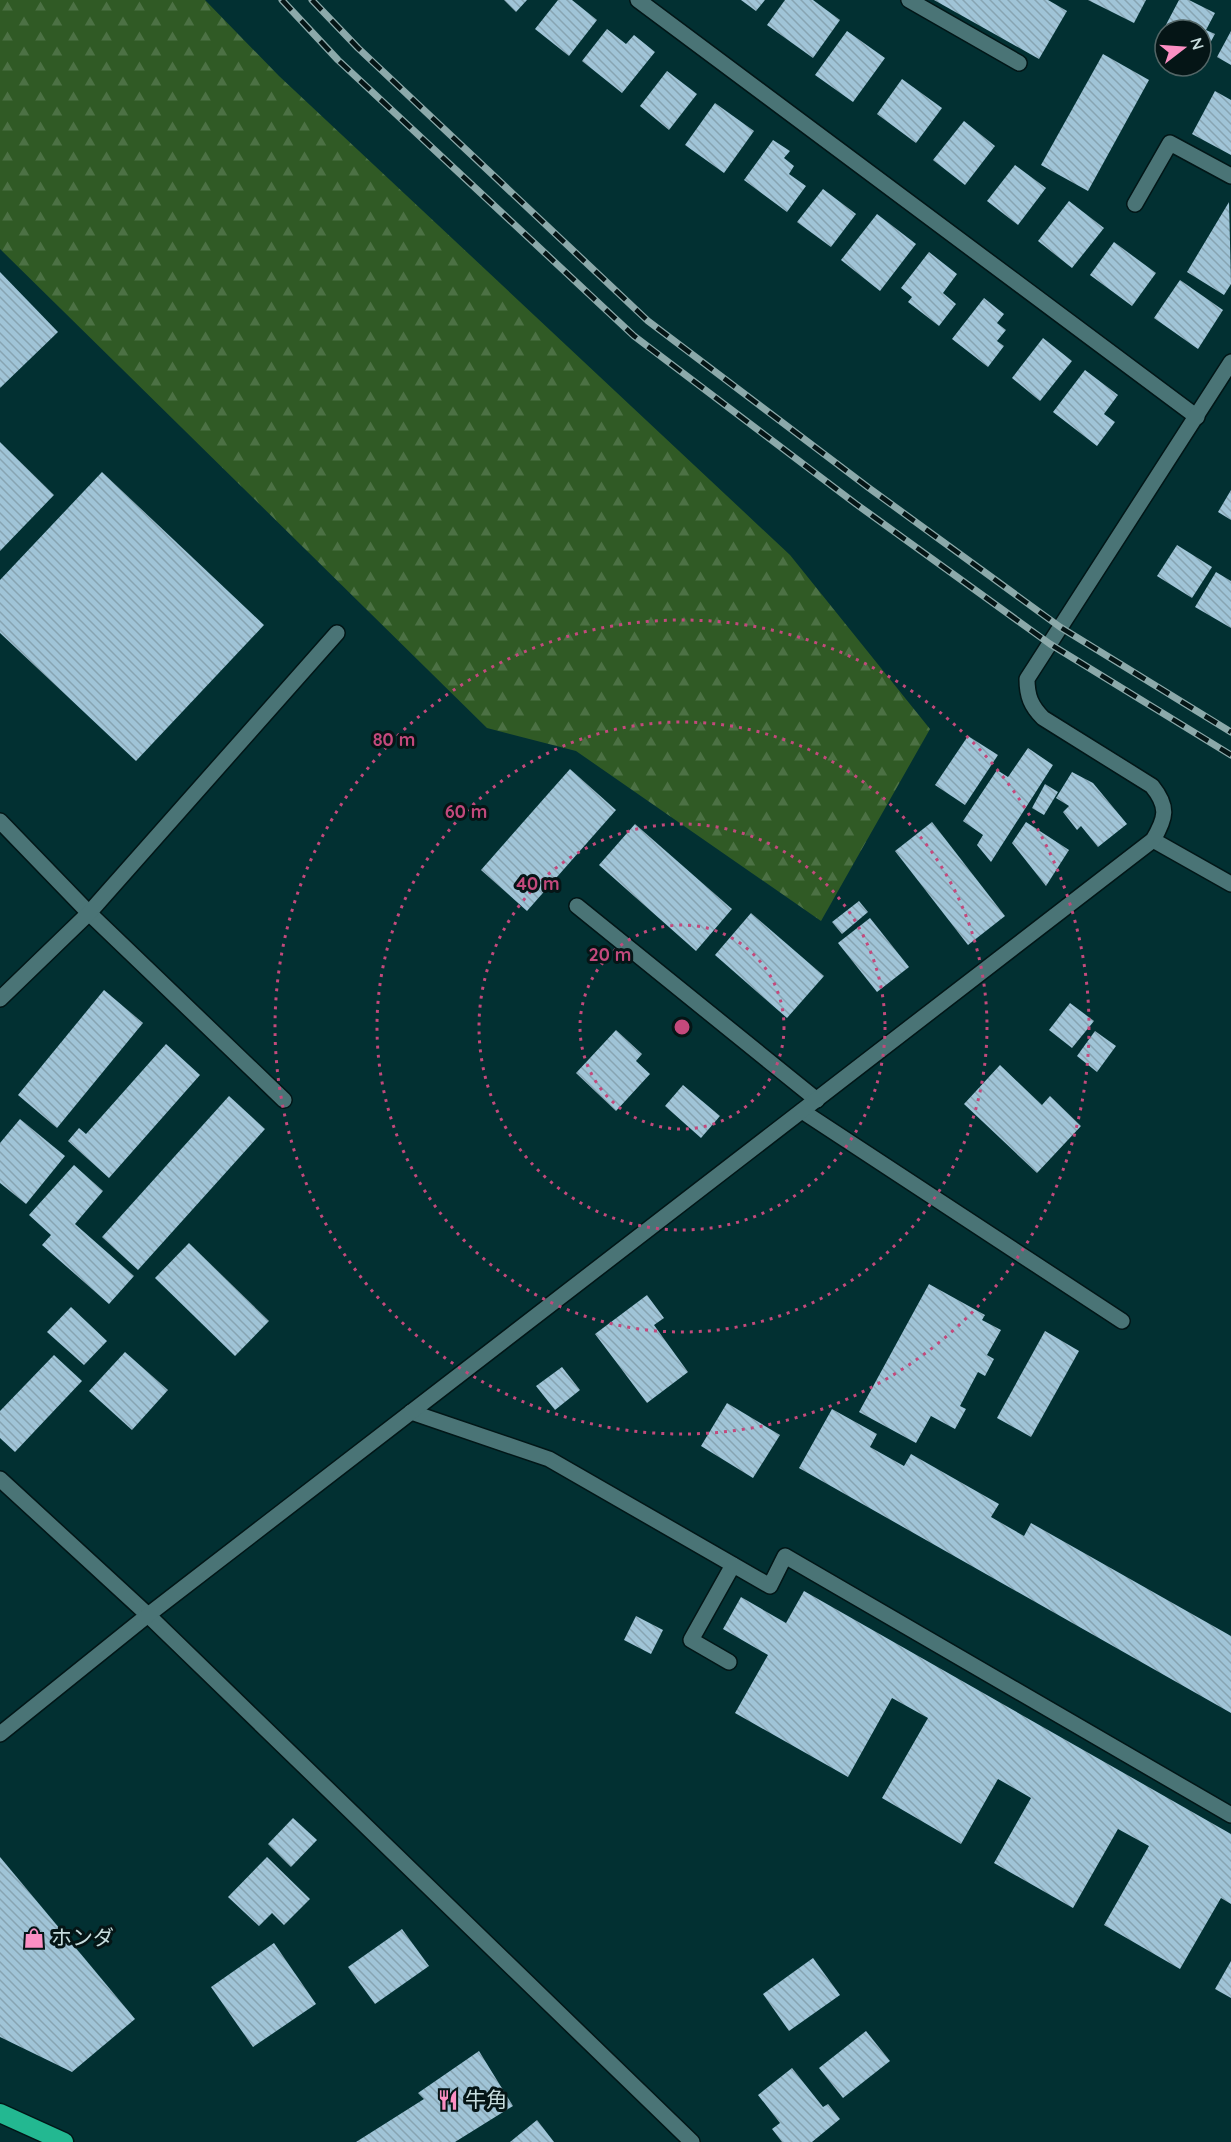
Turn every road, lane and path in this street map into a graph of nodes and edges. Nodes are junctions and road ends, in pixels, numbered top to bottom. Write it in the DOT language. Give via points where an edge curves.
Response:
graph roads {
  1 [pos="638,0"];
  2 [pos="909,0"];
  3 [pos="1019,63"];
  4 [pos="1231,177"];
  5 [pos="1135,204"];
  6 [pos="1231,362"];
  7 [pos="1197,417"];
  8 [pos="337,633"];
  9 [pos="0,821"];
  10 [pos="1153,840"];
  11 [pos="1231,884"];
  12 [pos="577,906"];
  13 [pos="89,913"];
  14 [pos="0,999"];
  15 [pos="284,1100"];
  16 [pos="817,1100"];
  17 [pos="802,1111"];
  18 [pos="1122,1321"];
  19 [pos="411,1412"];
  20 [pos="0,1479"];
  21 [pos="733,1565"];
  22 [pos="148,1615"];
  23 [pos="729,1662"];
  24 [pos="0,1734"];
  25 [pos="1231,1815"];
  26 [pos="0,2113"];
  27 [pos="64,2142"];
  28 [pos="692,2142"];
  1 -- 7 [label="street"];
  2 -- 3 [label="street"];
  4 -- 5 [label="street" via="1170,143"];
  6 -- 7 [label="street"];
  7 -- 10 [label="street" via="1028,680 1028,695 1043,718 1152,786 1161,797 1165,812"];
  8 -- 13 [label="street"];
  9 -- 13 [label="street"];
  10 -- 11 [label="street"];
  10 -- 16 [label="street"];
  12 -- 16 [label="street"];
  13 -- 14 [label="street"];
  13 -- 15 [label="street"];
  16 -- 17 [label="street"];
  17 -- 18 [label="street"];
  17 -- 19 [label="street"];
  19 -- 21 [label="street" via="549,1459"];
  19 -- 22 [label="street"];
  20 -- 22 [label="street"];
  21 -- 23 [label="street" via="691,1640"];
  21 -- 25 [label="street" via="770,1586 785,1556"];
  22 -- 24 [label="street"];
  22 -- 28 [label="street"];
  26 -- 27 [label="highway"];
}
